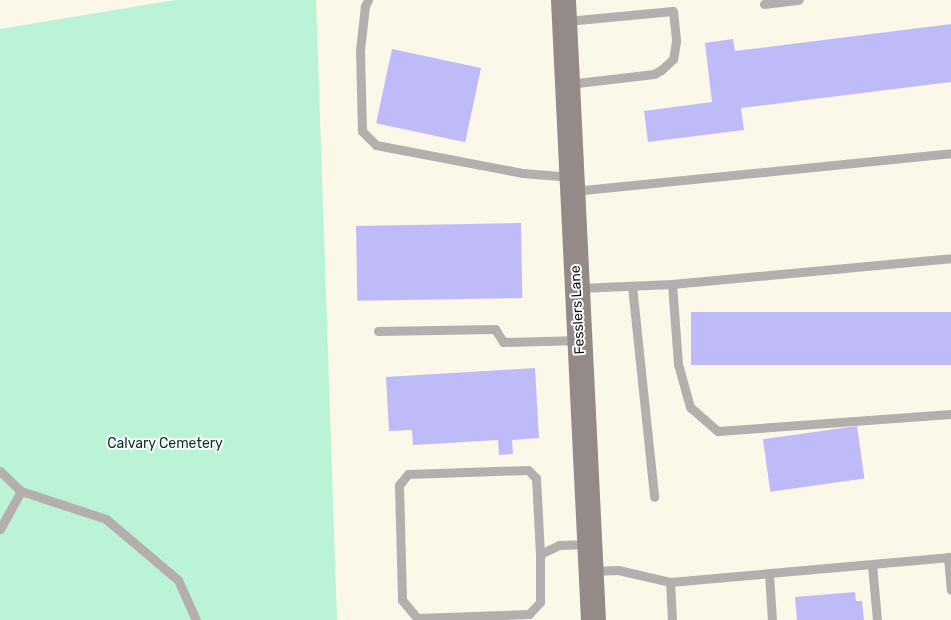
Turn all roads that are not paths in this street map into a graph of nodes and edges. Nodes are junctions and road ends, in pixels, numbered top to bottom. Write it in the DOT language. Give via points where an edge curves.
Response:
graph roads {
  1 [pos="368,0"];
  2 [pos="799,0"];
  3 [pos="764,4"];
  4 [pos="563,11"];
  5 [pos="567,84"];
  6 [pos="951,153"];
  7 [pos="572,184"];
  8 [pos="951,258"];
  9 [pos="672,284"];
  10 [pos="632,286"];
  11 [pos="576,288"];
  12 [pos="378,331"];
  13 [pos="579,340"];
  14 [pos="951,414"];
  15 [pos="0,471"];
  16 [pos="21,491"];
  17 [pos="654,497"];
  18 [pos="0,529"];
  19 [pos="589,544"];
  20 [pos="540,554"];
  21 [pos="949,557"];
  22 [pos="872,565"];
  23 [pos="590,571"];
  24 [pos="769,574"];
  25 [pos="670,582"];
  26 [pos="951,590"];
  27 [pos="196,620"];
  28 [pos="593,620"];
  29 [pos="672,620"];
  30 [pos="772,620"];
  31 [pos="877,620"];
  1 -- 7 [label="lane" via="360,50 362,131 376,145"];
  2 -- 3 [label="lane"];
  4 -- 5 [label="main road, Fesslers Lane"];
  4 -- 5 [label="lane" via="673,11 676,41 673,59 654,74"];
  5 -- 7 [label="main road, Fesslers Lane"];
  6 -- 7 [label="lane"];
  7 -- 11 [label="main road, Fesslers Lane"];
  8 -- 9 [label="lane"];
  9 -- 10 [label="lane"];
  9 -- 14 [label="lane" via="678,364 690,407 718,431"];
  10 -- 11 [label="lane"];
  10 -- 17 [label="lane"];
  11 -- 13 [label="main road, Fesslers Lane"];
  12 -- 13 [label="lane" via="495,329 503,342"];
  13 -- 19 [label="main road, Fesslers Lane"];
  15 -- 16 [label="lane"];
  16 -- 18 [label="lane"];
  16 -- 27 [label="lane" via="106,518 178,580"];
  19 -- 20 [label="lane" via="559,545"];
  19 -- 23 [label="main road, Fesslers Lane"];
  20 -- 20 [label="lane" via="540,602 529,614 417,618 402,600 399,485 408,474 528,470 536,478"];
  21 -- 22 [label="lane"];
  21 -- 26 [label="lane"];
  22 -- 24 [label="lane"];
  22 -- 31 [label="lane"];
  23 -- 25 [label="lane" via="618,570"];
  23 -- 28 [label="main road, Fesslers Lane"];
  24 -- 25 [label="lane"];
  24 -- 30 [label="lane"];
  25 -- 29 [label="lane"];
}
